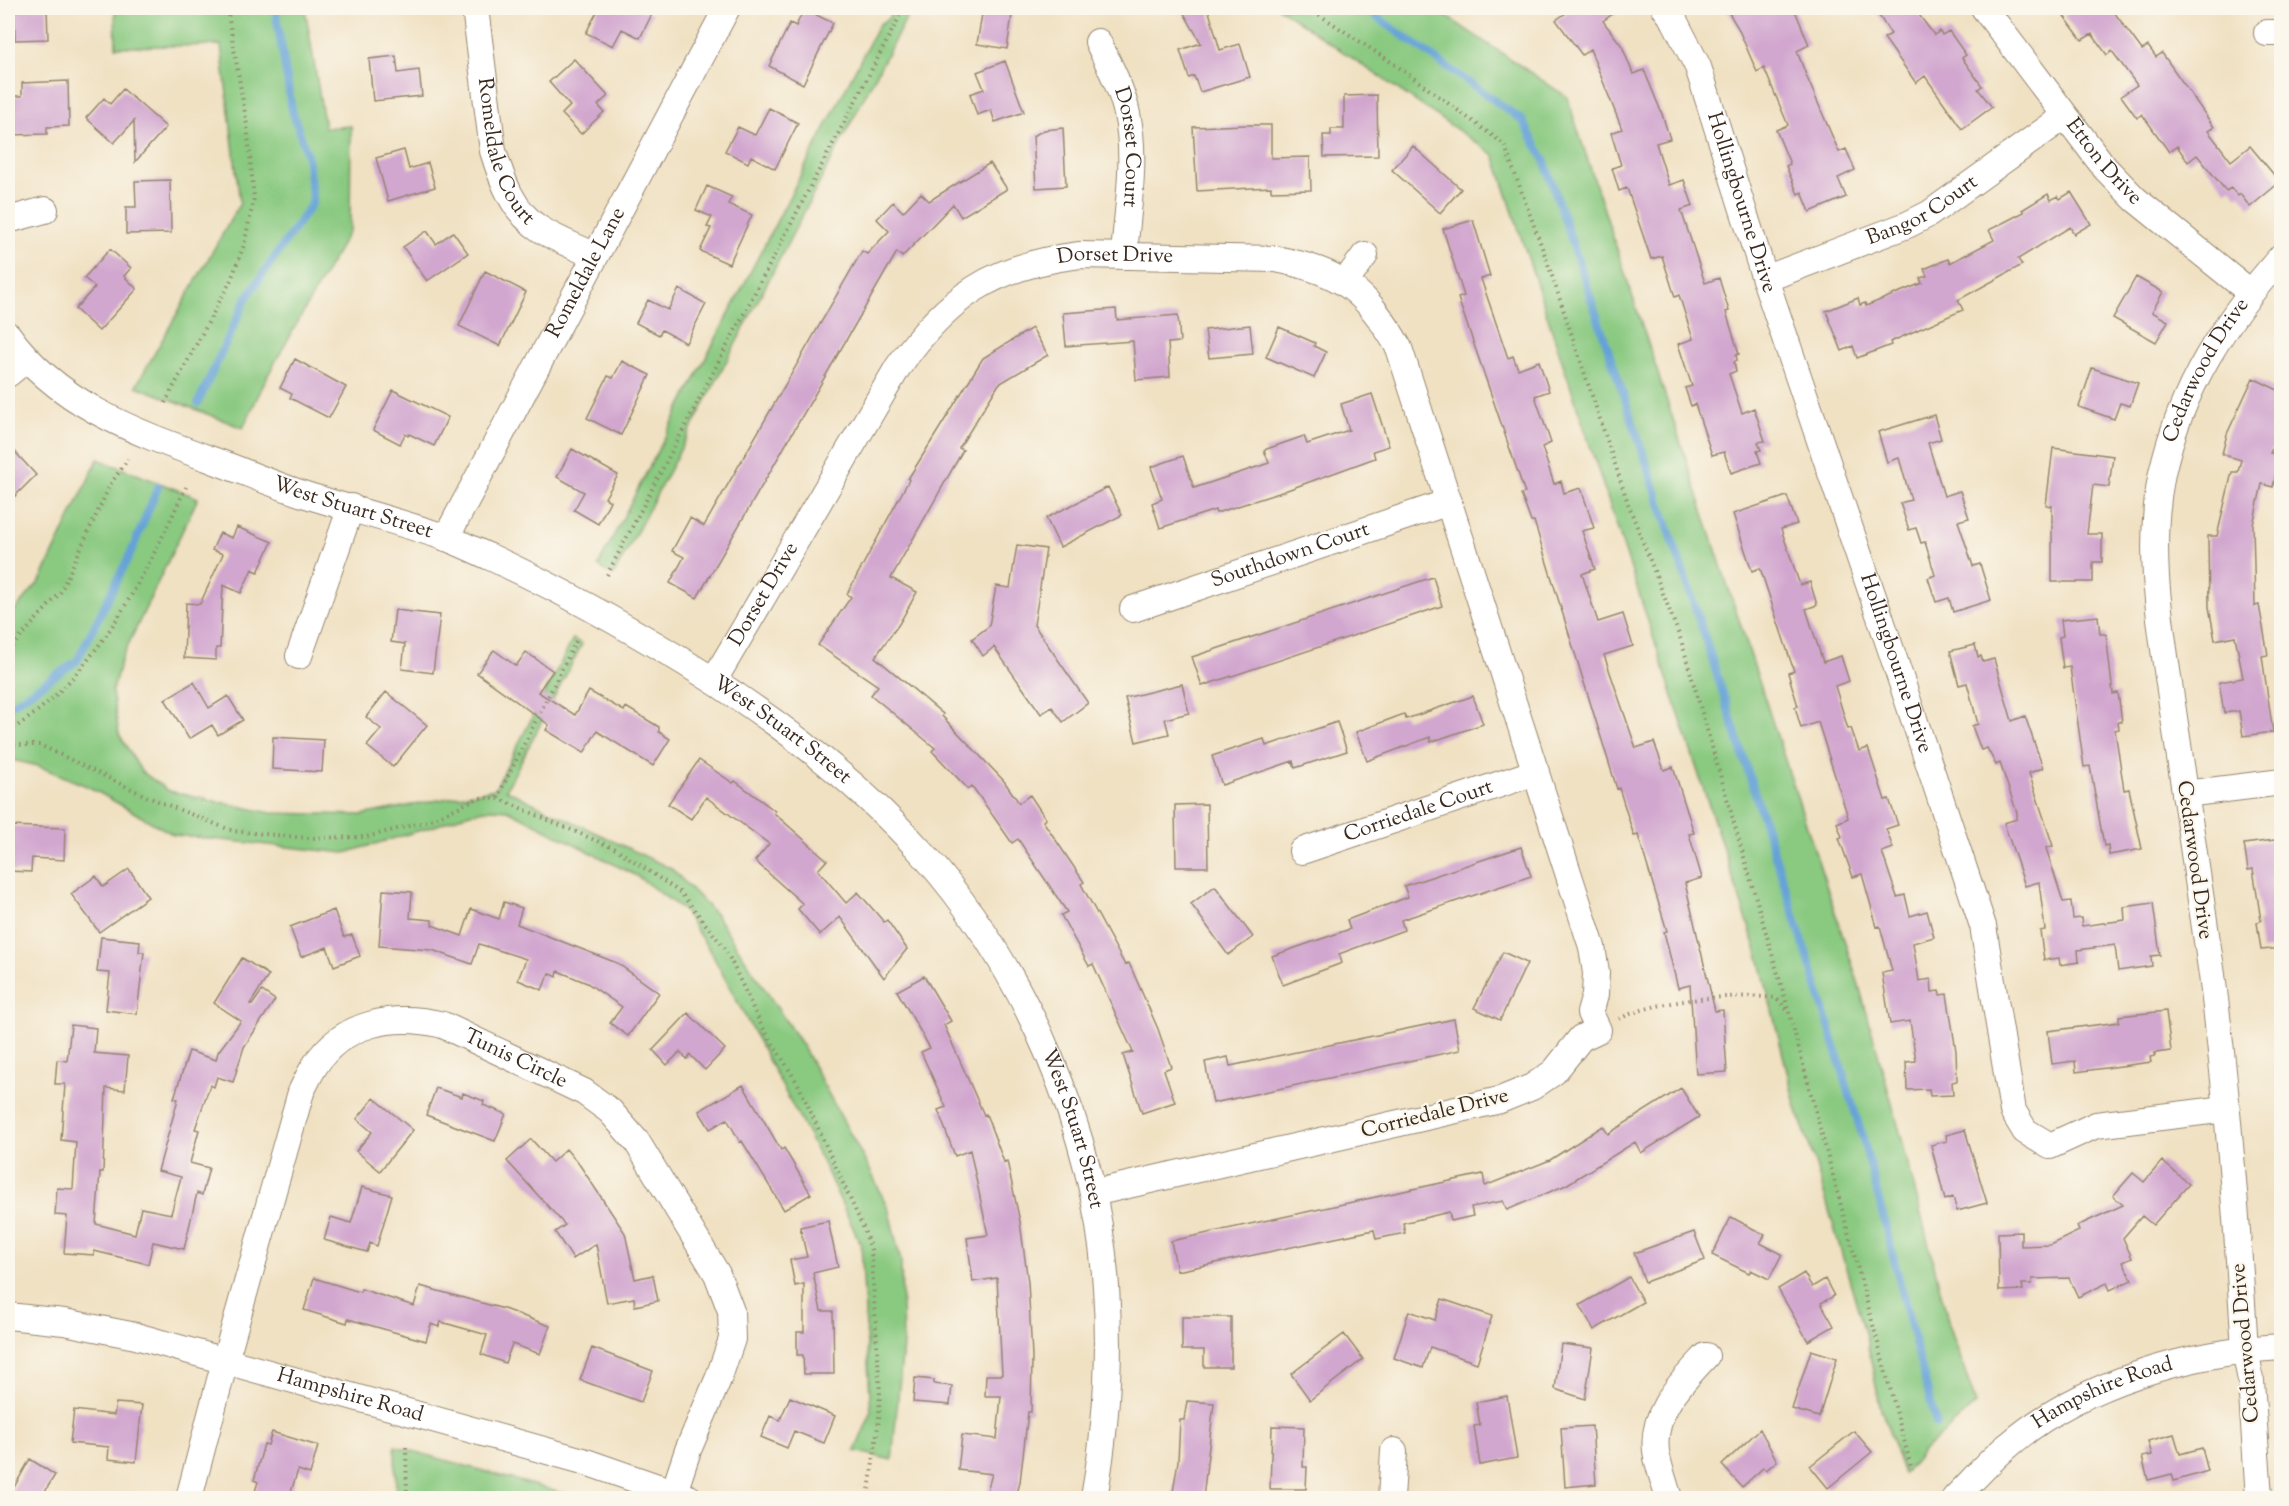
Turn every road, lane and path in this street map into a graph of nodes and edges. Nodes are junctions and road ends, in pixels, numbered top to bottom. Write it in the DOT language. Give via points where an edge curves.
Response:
graph roads {
  1 [pos="227,8"];
  2 [pos="475,8"];
  3 [pos="727,8"];
  4 [pos="904,8"];
  5 [pos="1309,8"];
  6 [pos="1665,8"];
  7 [pos="1984,8"];
  8 [pos="1098,42"];
  9 [pos="2066,116"];
  10 [pos="45,210"];
  11 [pos="8,220"];
  12 [pos="1365,255"];
  13 [pos="595,256"];
  14 [pos="1124,256"];
  15 [pos="2282,256"];
  16 [pos="1765,279"];
  17 [pos="1346,281"];
  18 [pos="2250,292"];
  19 [pos="8,335"];
  20 [pos="16,367"];
  21 [pos="165,403"];
  22 [pos="128,459"];
  23 [pos="186,487"];
  24 [pos="1449,502"];
  25 [pos="351,507"];
  26 [pos="446,538"];
  27 [pos="607,575"];
  28 [pos="1133,609"];
  29 [pos="577,639"];
  30 [pos="8,651"];
  31 [pos="299,656"];
  32 [pos="714,680"];
  33 [pos="8,732"];
  34 [pos="8,745"];
  35 [pos="1536,772"];
  36 [pos="2282,782"];
  37 [pos="2185,794"];
  38 [pos="497,798"];
  39 [pos="1302,851"];
  40 [pos="1789,1012"];
  41 [pos="1598,1030"];
  42 [pos="2226,1109"];
  43 [pos="1093,1193"];
  44 [pos="8,1316"];
  45 [pos="2282,1347"];
  46 [pos="2245,1349"];
  47 [pos="1706,1356"];
  48 [pos="225,1361"];
  49 [pos="406,1447"];
  50 [pos="1394,1451"];
  51 [pos="1912,1470"];
  52 [pos="682,1495"];
  53 [pos="189,1498"];
  54 [pos="407,1498"];
  55 [pos="868,1498"];
  56 [pos="1094,1498"];
  57 [pos="1391,1498"];
  58 [pos="1669,1498"];
  59 [pos="1955,1498"];
  60 [pos="2259,1498"];
  1 -- 21 [label="path" via="247,124 254,198 244,245 231,280"];
  2 -- 13 [label="street, Romeldale Court" via="494,151 510,195 520,213 540,229"];
  3 -- 13 [label="street, Romeldale Lane"];
  4 -- 27 [label="path"];
  5 -- 40 [label="path" via="1504,144 1629,506 1681,640"];
  6 -- 16 [label="street, Hollingbourne Drive" via="1698,67"];
  7 -- 9 [label="street, Etton Drive"];
  8 -- 14 [label="street, Dorset Court" via="1115,76 1127,114 1132,150"];
  9 -- 16 [label="street, Bangor Court" via="1929,214"];
  9 -- 18 [label="street, Etton Drive" via="2105,168 2135,199"];
  10 -- 11 [label="street"];
  12 -- 17 [label="street"];
  13 -- 26 [label="street, Romeldale Lane"];
  14 -- 17 [label="street, Dorset Drive" via="1276,259 1307,265"];
  14 -- 32 [label="street, Dorset Drive" via="1080,255 1018,267 989,279 933,321 898,367"];
  15 -- 18 [label="street, Cedarwood Drive"];
  16 -- 42 [label="street, Hollingbourne Drive" via="1983,926 2013,1111 2025,1131 2050,1146 2096,1125"];
  17 -- 24 [label="street, Dorset Drive" via="1384,321 1400,348"];
  18 -- 37 [label="street, Cedarwood Drive" via="2215,342 2174,428 2154,531 2156,598"];
  19 -- 20 [label="street, West Stuart Street"];
  20 -- 25 [label="street, West Stuart Street" via="97,412 158,439 305,494"];
  22 -- 30 [label="path" via="110,485 60,593"];
  23 -- 33 [label="path" via="154,555 111,631 63,688 28,720"];
  24 -- 28 [label="street, Southdown Court"];
  24 -- 35 [label="street, Dorset Drive"];
  25 -- 26 [label="street, West Stuart Street"];
  25 -- 31 [label="street"];
  26 -- 32 [label="street, West Stuart Street" via="548,584"];
  29 -- 38 [label="path"];
  32 -- 43 [label="street, West Stuart Street" via="818,756 880,810 965,907 1032,1018 1058,1078"];
  34 -- 38 [label="path" via="40,745 150,798 233,831 307,838 366,837 428,821 478,798"];
  35 -- 39 [label="street, Corriedale Court"];
  35 -- 41 [label="street" via="1592,947 1596,973 1590,1013"];
  36 -- 37 [label="street"];
  37 -- 42 [label="street, Cedarwood Drive" via="2212,976"];
  38 -- 55 [label="path" via="618,850 681,893 726,950 760,1023 798,1084 871,1250 880,1392"];
  40 -- 41 [label="path" via="1776,998 1752,995 1655,1005"];
  40 -- 51 [label="path"];
  41 -- 43 [label="street, Corriedale Drive" via="1581,1038 1554,1072 1516,1095"];
  42 -- 46 [label="street, Cedarwood Drive"];
  43 -- 56 [label="street, West Stuart Street" via="1106,1286 1108,1336 1107,1392"];
  44 -- 48 [label="street, Hampshire Road" via="136,1336"];
  45 -- 46 [label="street, Hampshire Road"];
  46 -- 59 [label="street, Hampshire Road" via="2144,1372 2096,1391 2010,1443"];
  46 -- 60 [label="street, Cedarwood Drive"];
  47 -- 58 [label="street" via="1669,1398 1659,1419 1656,1455"];
  48 -- 52 [label="street, Hampshire Road" via="583,1461"];
  48 -- 52 [label="street, Tunis Circle" via="301,1092 314,1066 329,1049 369,1025 391,1019 420,1019 442,1025 585,1092 610,1111 637,1142 717,1274 731,1311 732,1340 688,1450"];
  48 -- 53 [label="street, Tunis Circle"];
  49 -- 54 [label="path"];
  50 -- 57 [label="street"];
}
